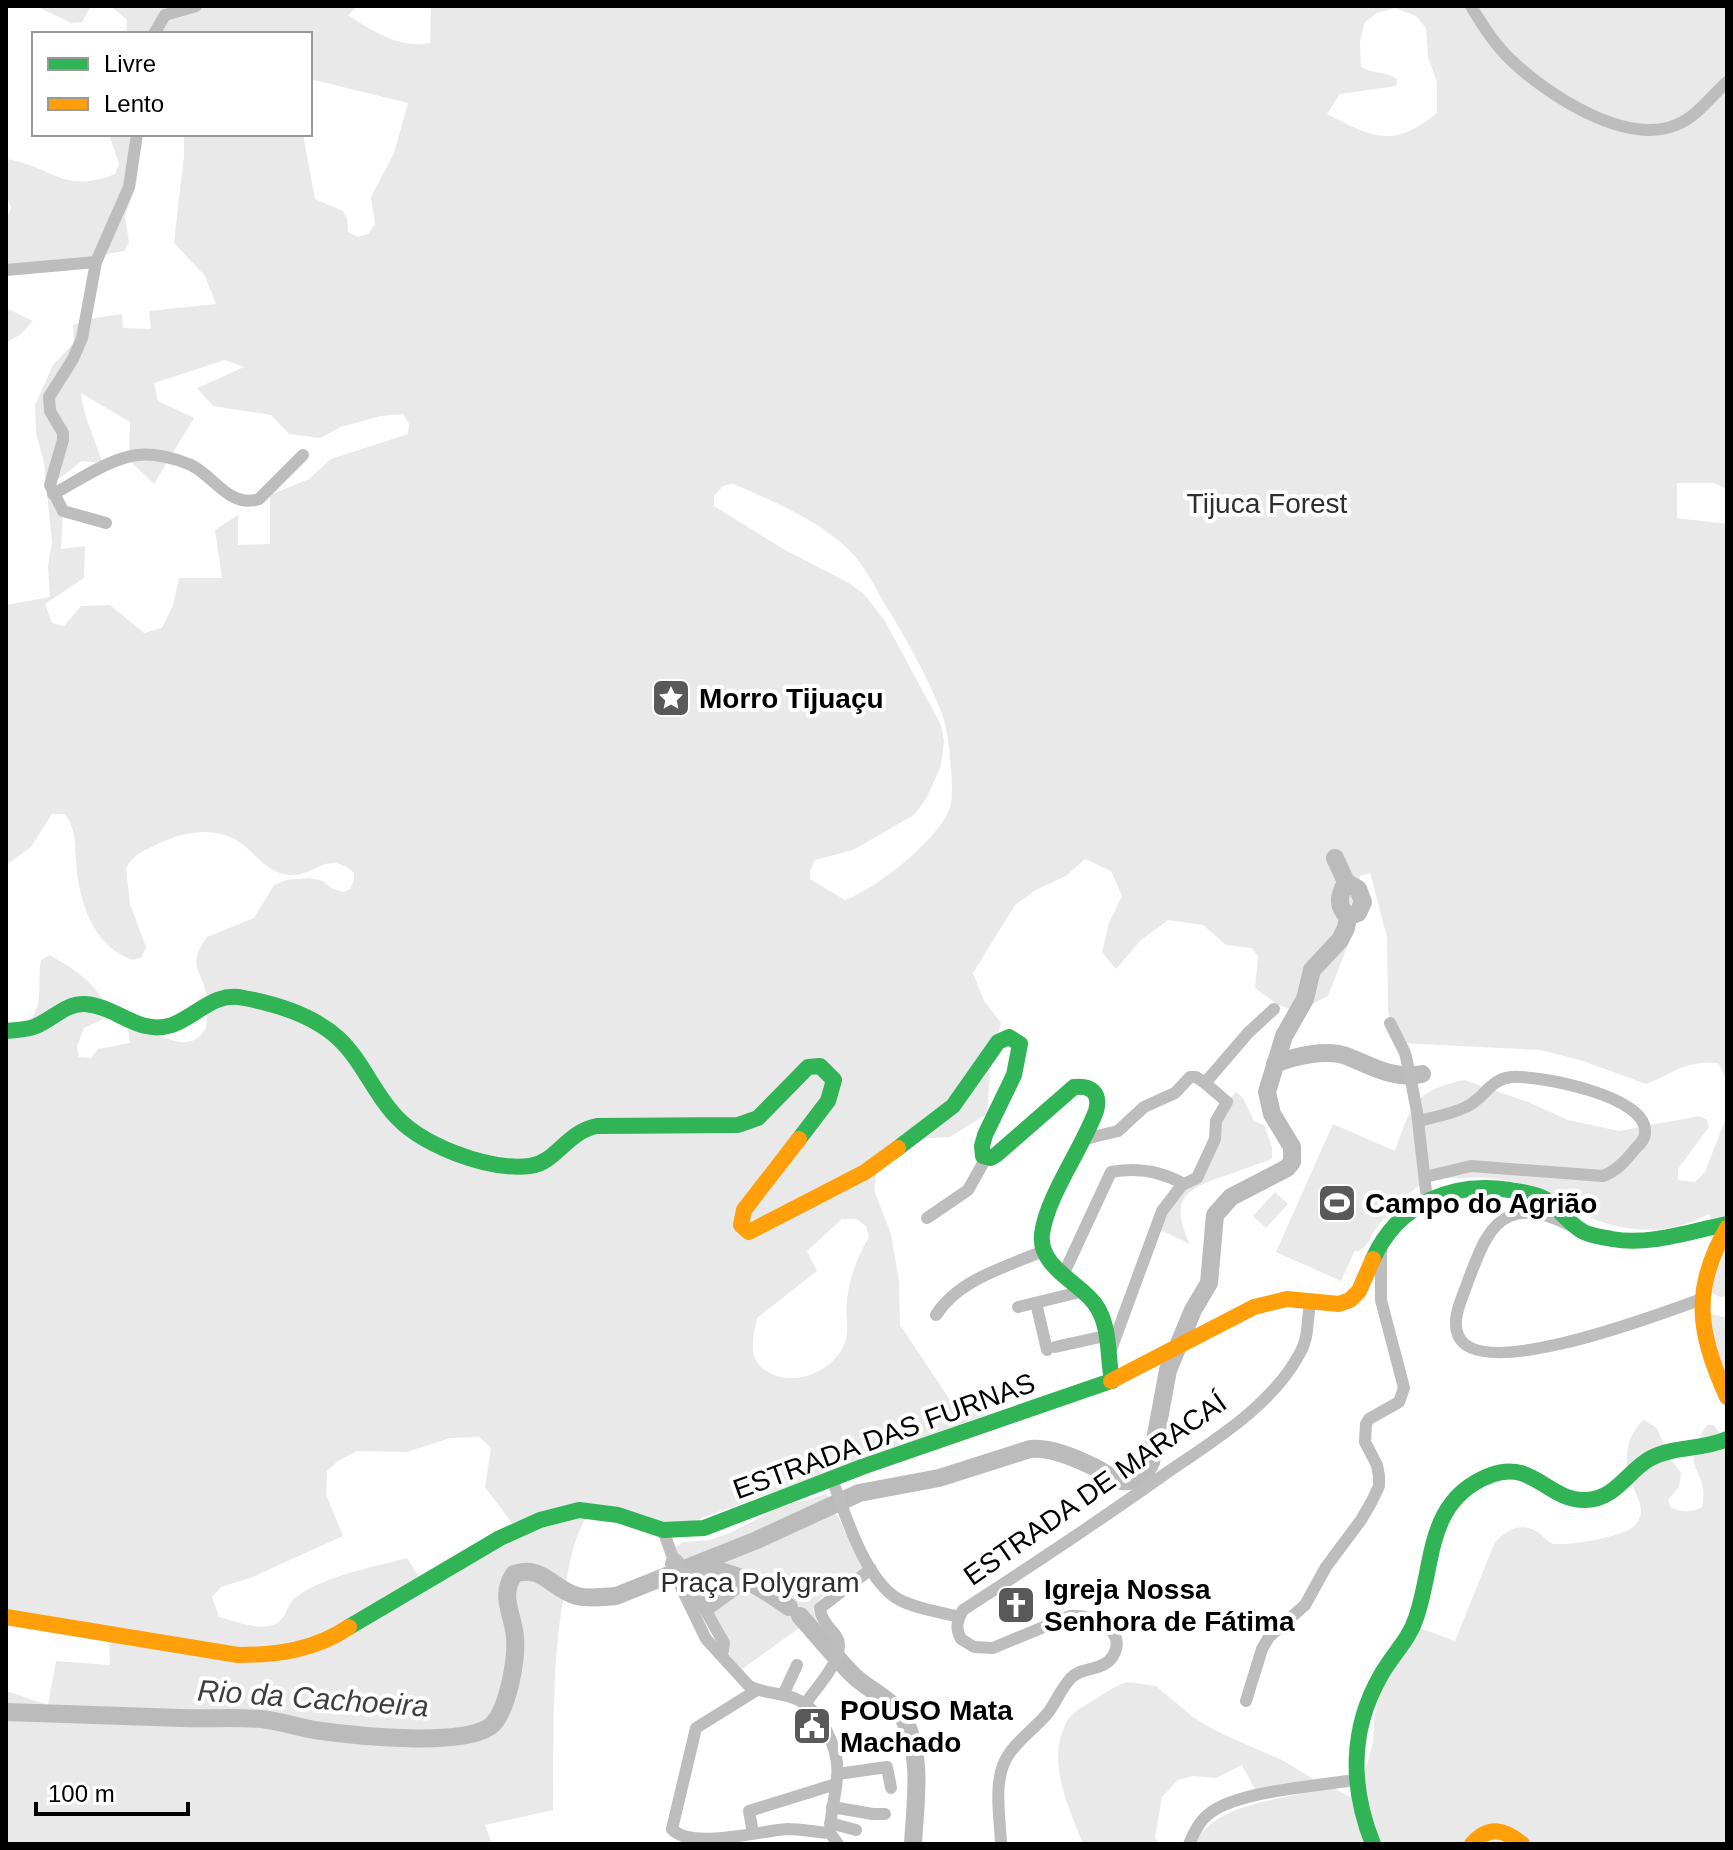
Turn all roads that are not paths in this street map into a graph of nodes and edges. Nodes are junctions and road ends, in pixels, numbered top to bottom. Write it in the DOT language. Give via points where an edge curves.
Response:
graph roads {
  1 [pos="196,6"];
  2 [pos="1471,6"];
  3 [pos="155,32"];
  4 [pos="1727,82"];
  5 [pos="137,136"];
  6 [pos="96,262"];
  7 [pos="6,270"];
  8 [pos="303,455"];
  9 [pos="53,494"];
  10 [pos="106,523"];
  11 [pos="1274,1009"];
  12 [pos="1390,1023"];
  13 [pos="6,1031"];
  14 [pos="1205,1083"];
  15 [pos="1419,1121"];
  16 [pos="1085,1139"];
  17 [pos="986,1158"];
  18 [pos="1425,1177"];
  19 [pos="1184,1184"];
  20 [pos="1427,1200"];
  21 [pos="927,1218"];
  22 [pos="1722,1227"];
  23 [pos="1576,1228"];
  24 [pos="1380,1244"];
  25 [pos="1043,1251"];
  26 [pos="1064,1273"];
  27 [pos="1084,1291"];
  28 [pos="1702,1299"];
  29 [pos="1311,1300"];
  30 [pos="1036,1303"];
  31 [pos="1018,1307"];
  32 [pos="936,1315"];
  33 [pos="1105,1336"];
  34 [pos="1108,1358"];
  35 [pos="1112,1381"];
  36 [pos="1727,1397"];
  37 [pos="1727,1439"];
  38 [pos="834,1486"];
  39 [pos="663,1530"];
  40 [pos="676,1566"];
  41 [pos="871,1569"];
  42 [pos="740,1586"];
  43 [pos="706,1611"];
  44 [pos="6,1617"];
  45 [pos="959,1617"];
  46 [pos="722,1656"];
  47 [pos="797,1665"];
  48 [pos="757,1690"];
  49 [pos="783,1695"];
  50 [pos="1246,1701"];
  51 [pos="805,1704"];
  52 [pos="1355,1780"];
  53 [pos="836,1781"];
  54 [pos="668,1787"];
  55 [pos="891,1788"];
  56 [pos="684,1790"];
  57 [pos="832,1807"];
  58 [pos="885,1814"];
  59 [pos="752,1830"];
  60 [pos="856,1830"];
  61 [pos="828,1835"];
  62 [pos="1001,1844"];
  63 [pos="1189,1844"];
  64 [pos="1373,1844"];
  65 [pos="1472,1844"];
  66 [pos="1522,1844"];
  1 -- 3 [label="street" via="165,15"];
  2 -- 4 [label="street" via="1510,60 1541,85 1594,117 1631,128 1674,126 1692,117"];
  5 -- 6 [label="street" via="129,187"];
  6 -- 7 [label="street"];
  6 -- 9 [label="street" via="78,349 49,397 50,411 63,433 50,482"];
  8 -- 9 [label="street" via="252,501 231,496 191,465 148,455 125,458"];
  9 -- 10 [label="street" via="63,511"];
  11 -- 14 [label="street"];
  12 -- 15 [label="street" via="1405,1053"];
  13 -- 17 [label="street" via="33,1028 82,1003 154,1028 183,1020 216,1000 238,996 335,1035 396,1117 418,1134 487,1163 532,1166 585,1128 738,1125 758,1118 808,1067 821,1066 834,1080 828,1101 744,1210 741,1225 749,1232 865,1172 941,1117 998,1042 1009,1037 1020,1044 1020,1054 1009,1090 980,1146"];
  14 -- 16 [label="street" via="1190,1077 1118,1131"];
  14 -- 19 [label="street" via="1227,1102 1197,1178"];
  15 -- 18 [label="street"];
  15 -- 18 [label="street" via="1469,1106 1492,1084 1514,1077 1554,1081 1612,1099 1642,1117 1646,1130 1629,1156 1603,1176 1471,1166"];
  16 -- 17 [label="street" via="1098,1100 1091,1089 1081,1086"];
  16 -- 25 [label="street" via="1044,1225"];
  17 -- 21 [label="street" via="968,1190"];
  18 -- 20 [label="street"];
  19 -- 26 [label="street" via="1145,1170 1111,1172"];
  19 -- 34 [label="street" via="1154,1227"];
  20 -- 23 [label="street, ESTRADA DAS FURNAS" via="1473,1188 1520,1191 1545,1199"];
  20 -- 24 [label="street, ESTRADA DAS FURNAS" via="1395,1223"];
  22 -- 23 [label="street, ESTRADA DAS FURNAS" via="1616,1240"];
  22 -- 28 [label="street"];
  23 -- 28 [label="street" via="1529,1213 1501,1221 1477,1258 1461,1303 1456,1326 1467,1346 1516,1351 1563,1345"];
  24 -- 29 [label="street, ESTRADA DAS FURNAS" via="1354,1298 1339,1304"];
  24 -- 50 [label="street" via="1381,1300 1404,1388 1399,1402 1366,1424 1365,1442 1379,1471 1379,1486 1305,1605 1269,1637"];
  25 -- 26 [label="street"];
  25 -- 32 [label="street" via="963,1287"];
  26 -- 27 [label="street"];
  27 -- 30 [label="street"];
  27 -- 33 [label="street" via="1098,1306"];
  28 -- 36 [label="street" via="1706,1347"];
  29 -- 35 [label="street, ESTRADA DAS FURNAS" via="1254,1307"];
  29 -- 45 [label="street, ESTRADA DE MARACAÍ" via="1306,1342 1282,1379 1255,1406"];
  30 -- 31 [label="street"];
  30 -- 33 [label="street" via="1051,1348"];
  33 -- 34 [label="street"];
  34 -- 35 [label="street"];
  35 -- 38 [label="street, ESTRADA DAS FURNAS"];
  37 -- 52 [label="street" via="1651,1458 1621,1487 1598,1499 1567,1497 1535,1476 1505,1470 1451,1500 1438,1524 1412,1629 1368,1698 1356,1747"];
  38 -- 39 [label="street, ESTRADA DAS FURNAS" via="704,1528"];
  38 -- 41 [label="street"];
  39 -- 40 [label="street"];
  39 -- 44 [label="street, ESTRADA DAS FURNAS" via="598,1511 540,1520 500,1538 339,1634 275,1655 238,1655"];
  40 -- 43 [label="street"];
  40 -- 46 [label="street" via="706,1639"];
  41 -- 45 [label="street" via="887,1592 902,1601"];
  41 -- 51 [label="street" via="820,1608 840,1642 837,1657"];
  42 -- 43 [label="street"];
  43 -- 46 [label="street" via="724,1643"];
  45 -- 62 [label="street, ESTRADA DE MARACAÍ" via="961,1639 982,1649 1080,1615 1108,1626 1116,1644 1106,1664 1072,1677 1053,1707 1007,1757 999,1789"];
  46 -- 48 [label="street"];
  47 -- 49 [label="street"];
  48 -- 49 [label="street"];
  48 -- 56 [label="street" via="696,1728"];
  49 -- 51 [label="street"];
  51 -- 53 [label="street" via="827,1732"];
  52 -- 63 [label="street" via="1229,1804 1209,1814"];
  52 -- 64 [label="street" via="1361,1819"];
  53 -- 55 [label="street" via="888,1769"];
  53 -- 57 [label="street"];
  53 -- 59 [label="street" via="749,1811"];
  54 -- 56 [label="street"];
  56 -- 59 [label="street" via="672,1829 678,1835 706,1840"];
  57 -- 58 [label="street"];
  57 -- 61 [label="street"];
  59 -- 61 [label="street" via="798,1829"];
  60 -- 61 [label="street"];
  65 -- 66 [label="street" via="1482,1832 1496,1829"];
}
